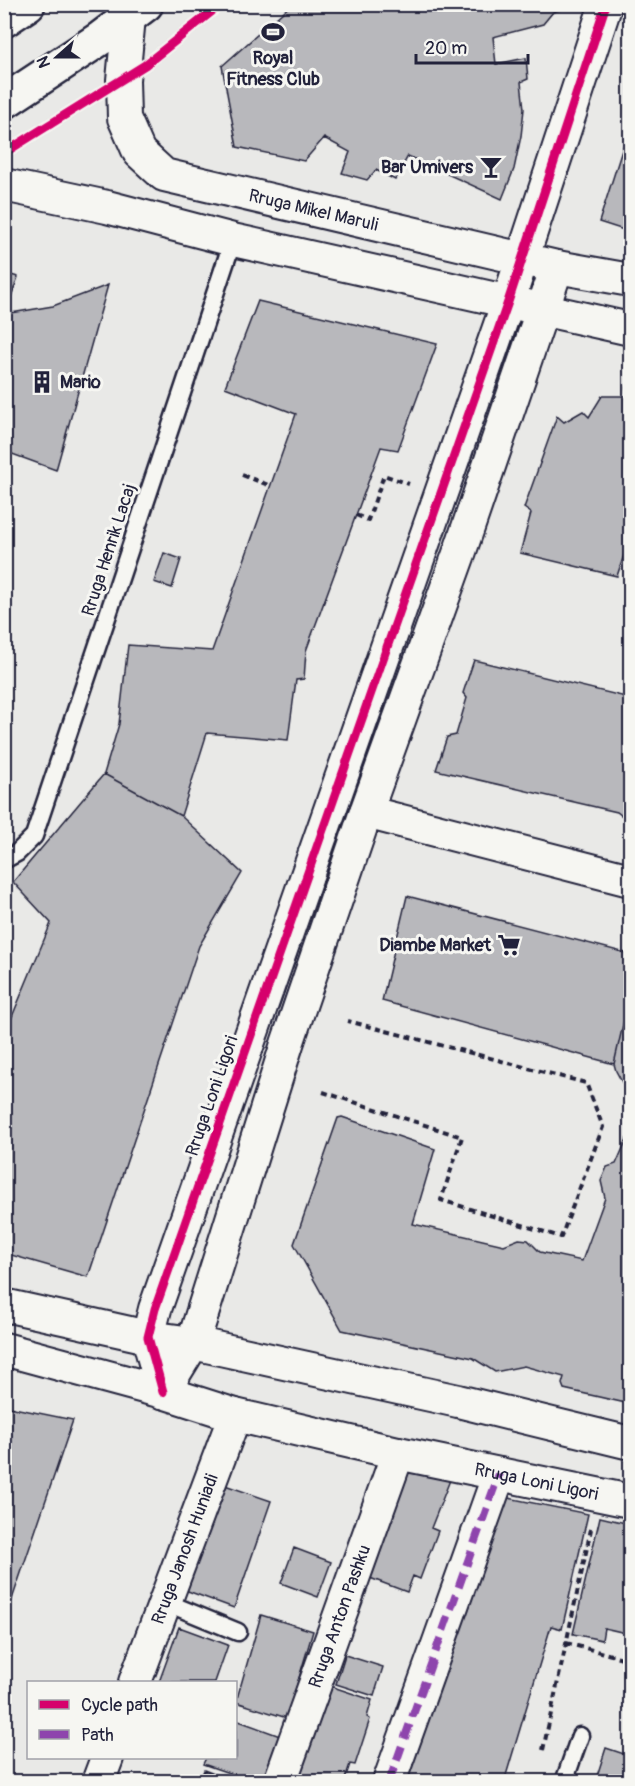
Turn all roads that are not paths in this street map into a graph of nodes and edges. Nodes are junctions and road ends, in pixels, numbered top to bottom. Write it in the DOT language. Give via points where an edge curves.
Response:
graph roads {
  1 [pos="28,4"];
  2 [pos="606,4"];
  3 [pos="138,11"];
  4 [pos="4,20"];
  5 [pos="4,102"];
  6 [pos="4,185"];
  7 [pos="233,240"];
  8 [pos="522,258"];
  9 [pos="557,267"];
  10 [pos="630,280"];
  11 [pos="508,302"];
  12 [pos="543,310"];
  13 [pos="630,329"];
  14 [pos="366,812"];
  15 [pos="4,860"];
  16 [pos="630,880"];
  17 [pos="4,1305"];
  18 [pos="148,1337"];
  19 [pos="193,1343"];
  20 [pos="4,1349"];
  21 [pos="163,1392"];
  22 [pos="235,1415"];
  23 [pos="630,1443"];
  24 [pos="398,1454"];
  25 [pos="499,1474"];
  26 [pos="630,1501"];
  27 [pos="165,1602"];
  28 [pos="238,1632"];
  29 [pos="136,1681"];
  30 [pos="580,1736"];
  31 [pos="107,1759"];
  32 [pos="98,1782"];
  33 [pos="280,1782"];
  34 [pos="389,1782"];
  35 [pos="564,1782"];
  1 -- 4 [label="main road"];
  2 -- 8 [label="street, Rruga Loni Ligori"];
  3 -- 5 [label="main road"];
  3 -- 8 [label="street, Rruga Mikel Maruli" via="123,80 124,118 139,152 164,175"];
  6 -- 7 [label="street"];
  7 -- 11 [label="street"];
  7 -- 15 [label="lane, Rruga Henrik Lacaj" via="34,836"];
  8 -- 9 [label="street, Rruga Mikel Maruli"];
  8 -- 11 [label="street, Rruga Loni Ligori"];
  9 -- 10 [label="street, Rruga Mikel Maruli"];
  9 -- 12 [label="street"];
  11 -- 12 [label="street"];
  11 -- 18 [label="street, Rruga Loni Ligori"];
  12 -- 13 [label="street"];
  12 -- 14 [label="street"];
  14 -- 16 [label="street"];
  14 -- 19 [label="street" via="287,1044"];
  17 -- 18 [label="street"];
  18 -- 19 [label="street"];
  18 -- 21 [label="street, Rruga Loni Ligori"];
  19 -- 21 [label="street"];
  19 -- 23 [label="street"];
  20 -- 21 [label="street, Rruga Loni Ligori"];
  21 -- 22 [label="street, Rruga Loni Ligori"];
  22 -- 24 [label="street, Rruga Loni Ligori"];
  22 -- 27 [label="street, Rruga Janosh Huniadi"];
  24 -- 25 [label="street, Rruga Loni Ligori"];
  24 -- 33 [label="street, Rruga Anton Pashku"];
  25 -- 26 [label="street, Rruga Loni Ligori"];
  25 -- 34 [label="street"];
  27 -- 28 [label="lane"];
  27 -- 29 [label="street, Rruga Janosh Huniadi"];
  30 -- 35 [label="lane"];
  31 -- 32 [label="street"];
}
